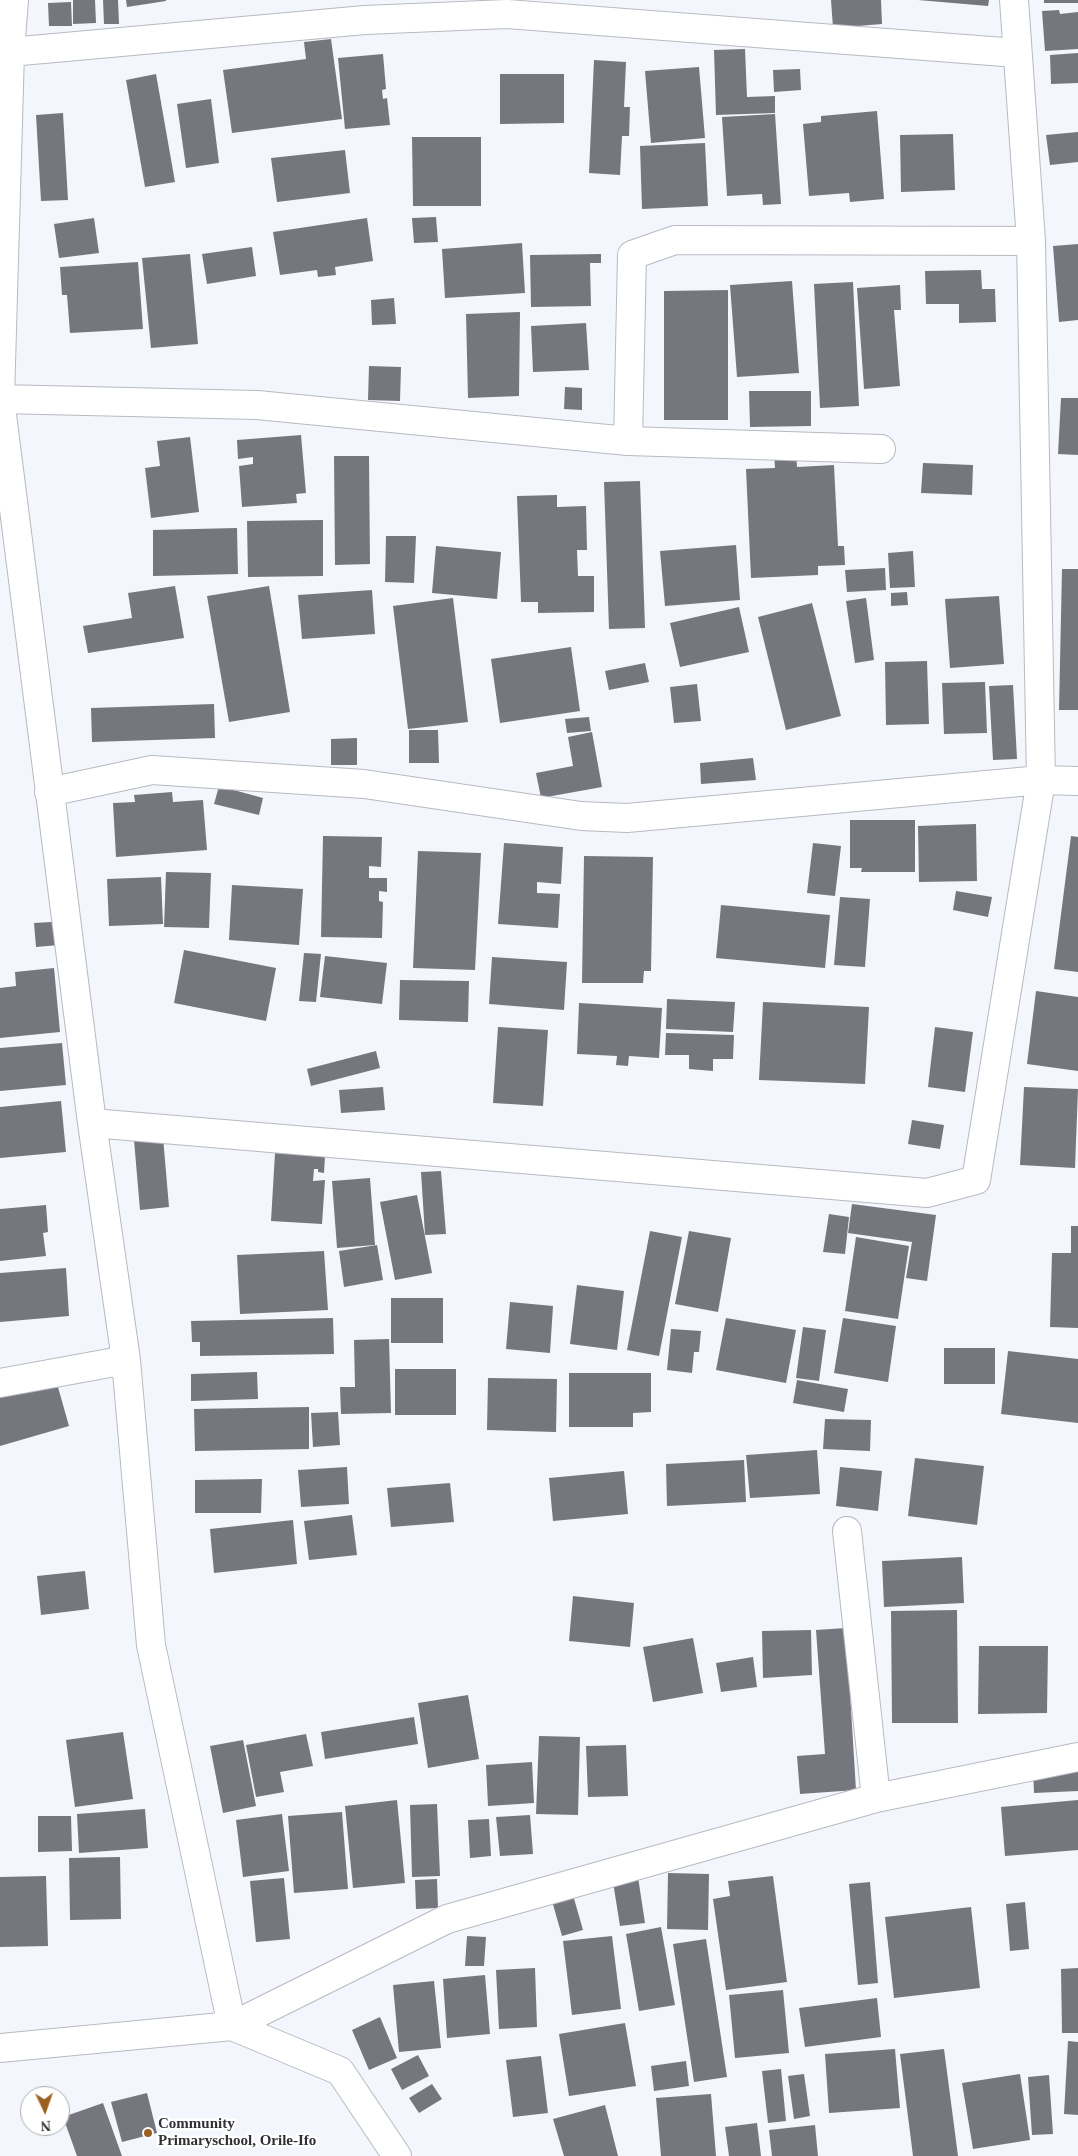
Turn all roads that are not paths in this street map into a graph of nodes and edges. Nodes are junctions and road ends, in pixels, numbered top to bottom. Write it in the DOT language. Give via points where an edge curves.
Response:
graph roads {
  1 [pos="14,0"];
  2 [pos="1014,0"];
  3 [pos="507,7"];
  4 [pos="10,52"];
  5 [pos="1017,53"];
  6 [pos="4,200"];
  7 [pos="1031,241"];
  8 [pos="0,399"];
  9 [pos="628,441"];
  10 [pos="881,449"];
  11 [pos="1040,780"];
  12 [pos="1078,781"];
  13 [pos="49,792"];
  14 [pos="92,1123"];
  15 [pos="126,1360"];
  16 [pos="0,1383"];
  17 [pos="847,1531"];
  18 [pos="1078,1757"];
  19 [pos="876,1798"];
  20 [pos="232,2026"];
  21 [pos="0,2048"];
  22 [pos="397,2156"];
  1 -- 4 [label="street"];
  2 -- 5 [label="street"];
  3 -- 4 [label="street"];
  3 -- 5 [label="street"];
  4 -- 6 [label="street"];
  5 -- 7 [label="street"];
  6 -- 8 [label="street"];
  7 -- 9 [label="street" via="674,240 632,256"];
  7 -- 11 [label="street"];
  8 -- 9 [label="street" via="257,405"];
  8 -- 13 [label="street"];
  9 -- 10 [label="street"];
  11 -- 12 [label="street"];
  11 -- 13 [label="street" via="627,818 580,816 364,784 152,770"];
  11 -- 14 [label="street" via="976,1180 927,1193"];
  13 -- 14 [label="street"];
  14 -- 15 [label="street"];
  15 -- 16 [label="street"];
  15 -- 20 [label="street" via="151,1645"];
  17 -- 19 [label="street"];
  18 -- 19 [label="street"];
  19 -- 20 [label="street" via="447,1919"];
  20 -- 21 [label="street"];
  20 -- 22 [label="street" via="340,2071"];
}
